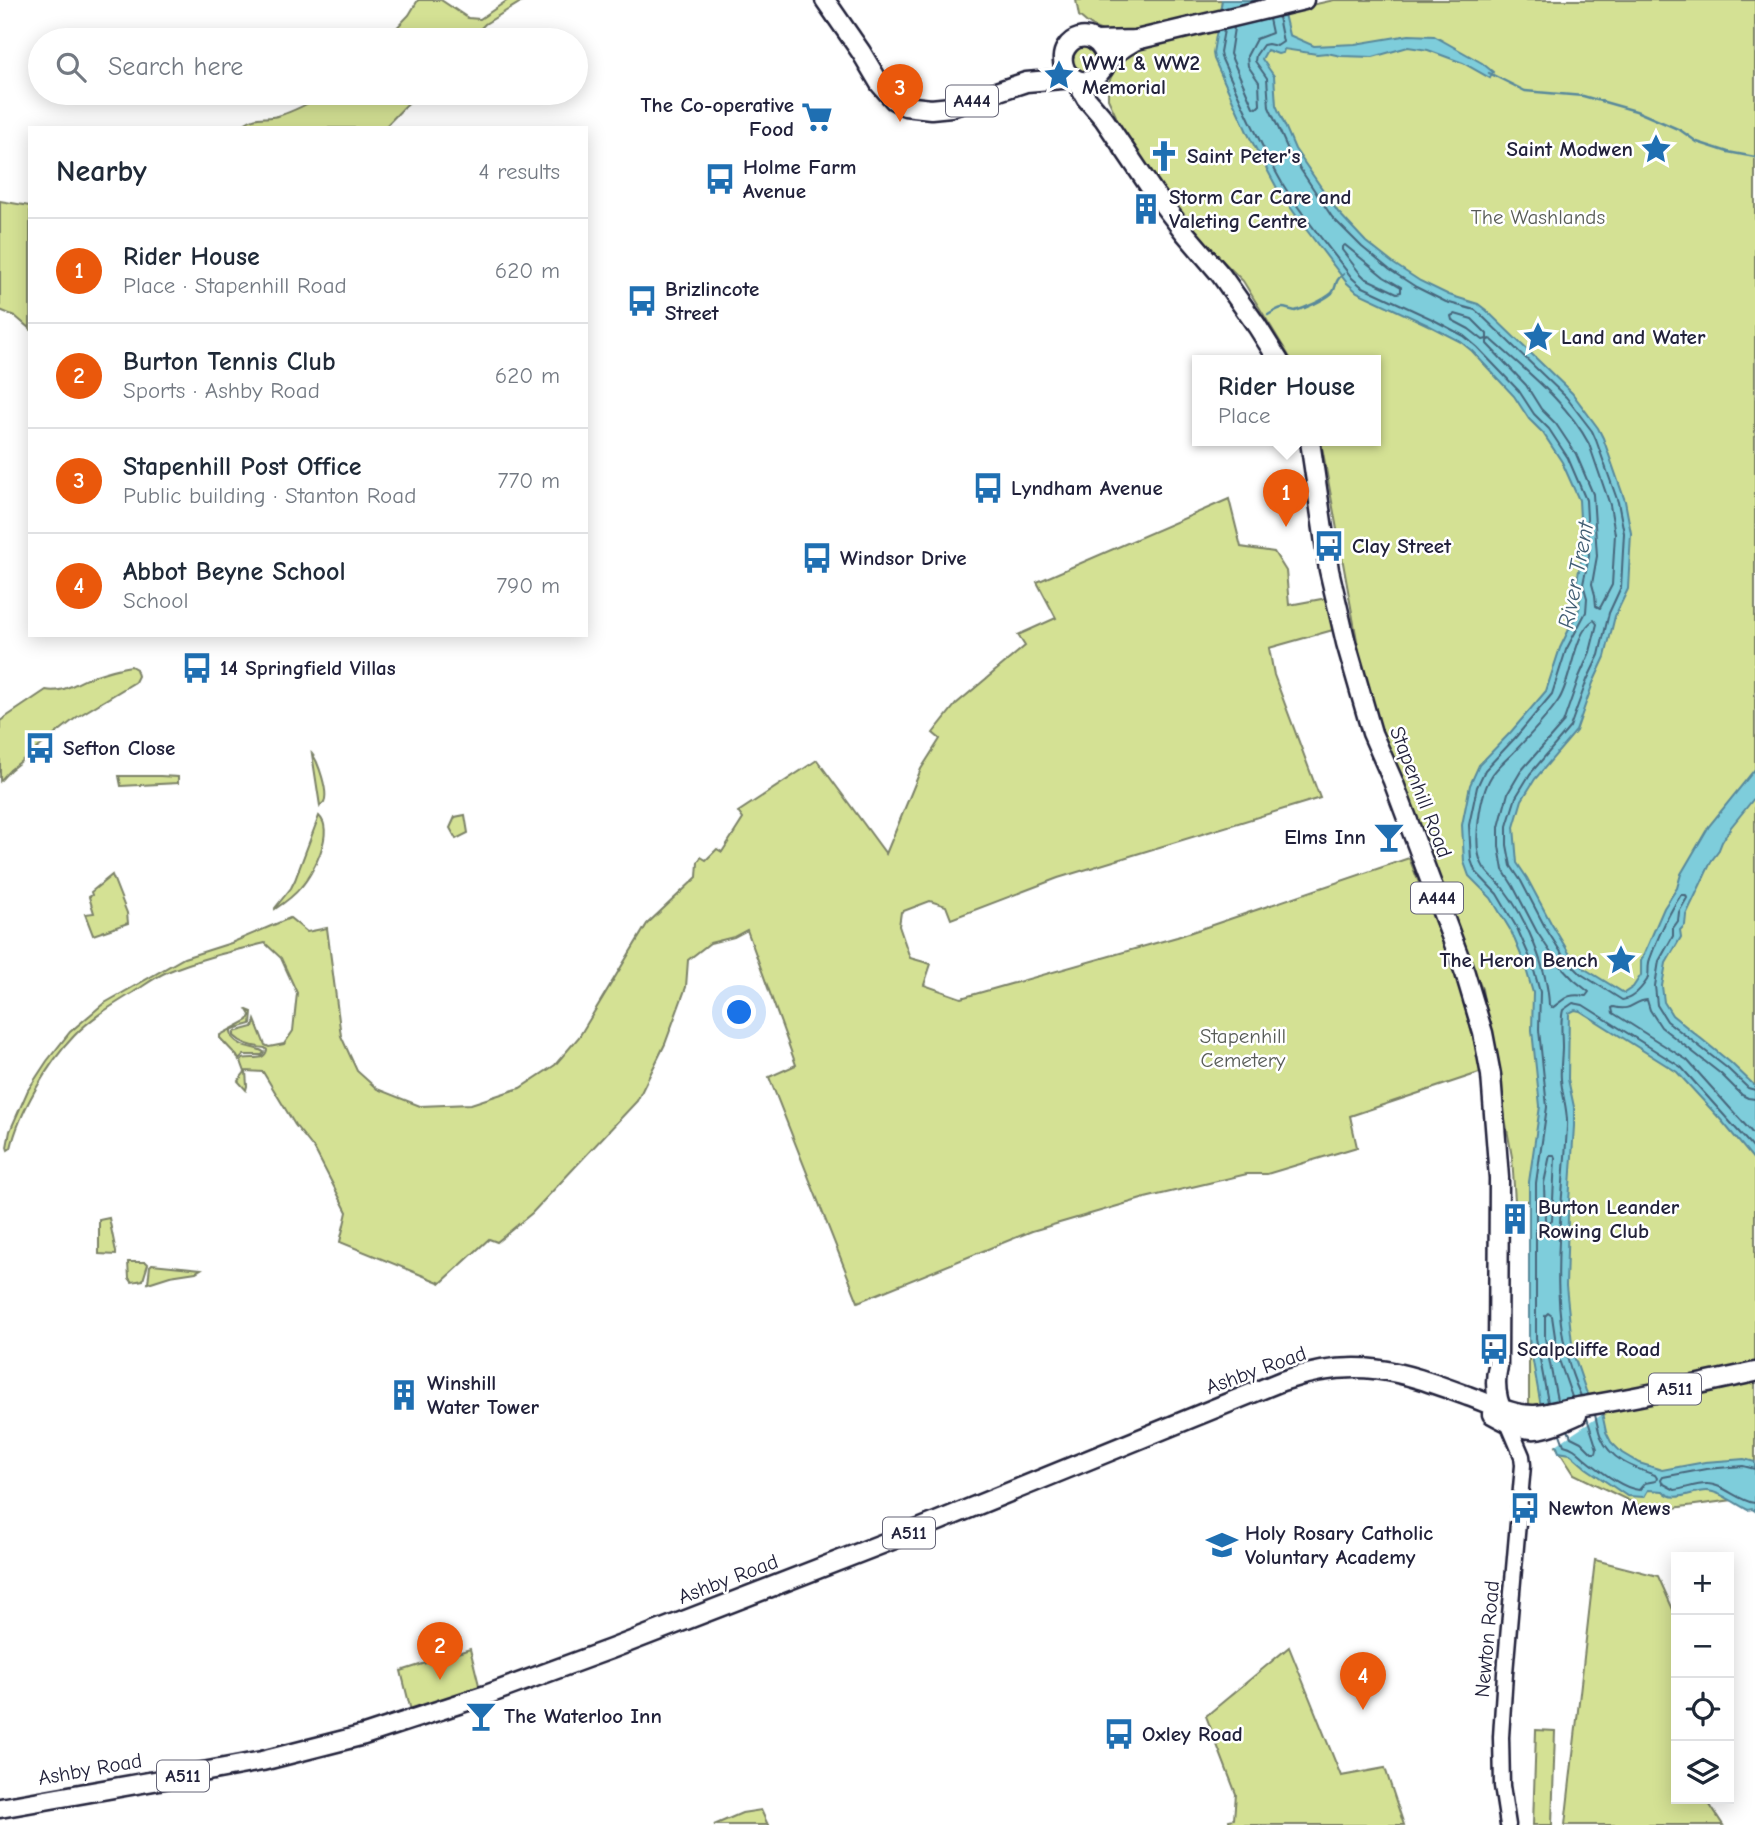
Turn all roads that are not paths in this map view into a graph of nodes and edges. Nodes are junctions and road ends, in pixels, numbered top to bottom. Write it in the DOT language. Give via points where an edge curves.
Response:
graph roads {
  1 [pos="825,0"];
  2 [pos="1304,0"];
  3 [pos="1136,40"];
  4 [pos="1096,41"];
  5 [pos="1064,52"];
  6 [pos="1103,71"];
  7 [pos="1074,79"];
  8 [pos="1026,82"];
  9 [pos="1104,119"];
  10 [pos="1275,355"];
  11 [pos="1311,446"];
  12 [pos="1755,1373"];
  13 [pos="1496,1374"];
  14 [pos="1461,1393"];
  15 [pos="1507,1414"];
  16 [pos="1532,1425"];
  17 [pos="1522,1456"];
  18 [pos="0,1808"];
  19 [pos="1508,1825"];
  1 -- 8 [label="highway, A444" via="880,85 905,106 951,107"];
  2 -- 3 [label="highway"];
  3 -- 4 [label="highway"];
  3 -- 6 [label="highway" via="1111,57"];
  4 -- 5 [label="highway" via="1076,39"];
  4 -- 6 [label="highway" via="1105,53"];
  5 -- 7 [label="highway" via="1065,70"];
  5 -- 8 [label="highway, A444"];
  6 -- 7 [label="highway" via="1092,80"];
  6 -- 9 [label="highway" via="1099,87"];
  7 -- 8 [label="highway, A444"];
  7 -- 9 [label="highway"];
  9 -- 10 [label="highway"];
  11 -- 13 [label="highway, Stapenhill Road / A444" via="1329,570 1372,733 1394,781 1483,1033 1499,1178"];
  12 -- 16 [label="highway, A511" via="1596,1405 1576,1416"];
  13 -- 14 [label="highway" via="1483,1390"];
  13 -- 15 [label="highway, A444"];
  14 -- 15 [label="highway, A511"];
  14 -- 18 [label="highway, Ashby Road / A511" via="1371,1368 1306,1373 875,1547 474,1699 364,1735 262,1760"];
  15 -- 16 [label="highway, A511"];
  15 -- 17 [label="main road, Newton Road"];
  16 -- 17 [label="main road, Newton Road"];
  17 -- 19 [label="main road, Newton Road" via="1501,1737"];
}
